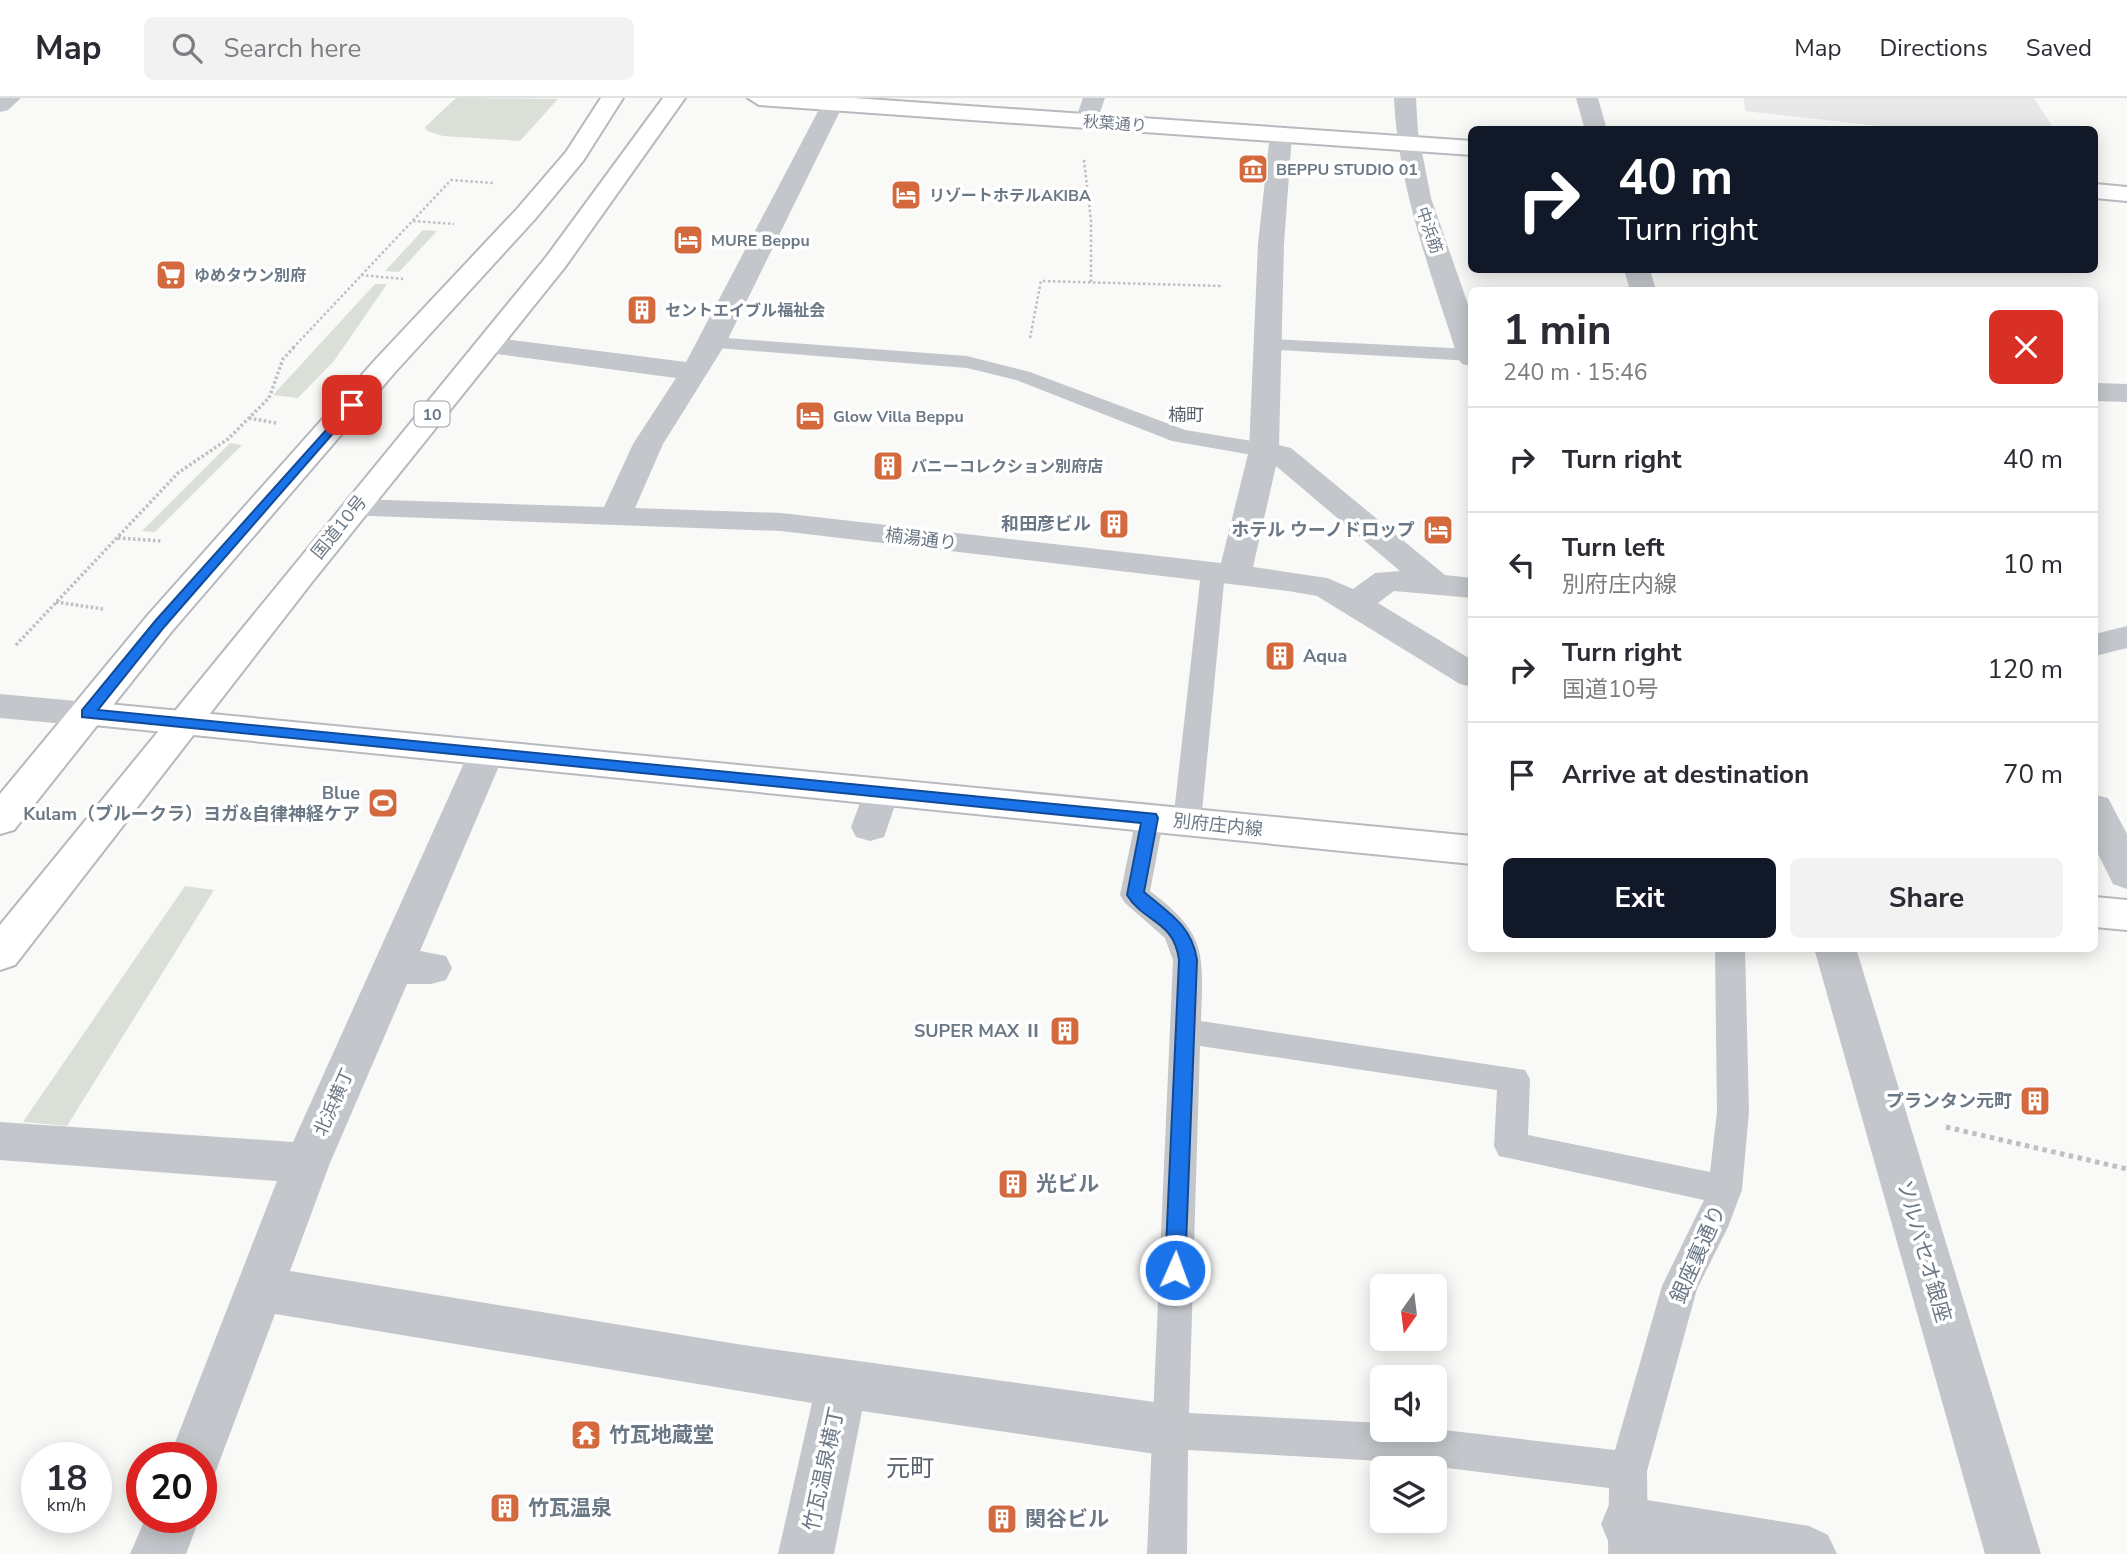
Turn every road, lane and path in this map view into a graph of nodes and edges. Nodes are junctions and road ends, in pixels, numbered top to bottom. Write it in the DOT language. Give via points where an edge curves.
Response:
graph roads {
  1 [pos="10,98"];
  2 [pos="612,98"];
  3 [pos="674,98"];
  4 [pos="759,98"];
  5 [pos="1094,98"];
  6 [pos="1405,98"];
  7 [pos="1587,98"];
  8 [pos="833,103"];
  9 [pos="923,104"];
  10 [pos="0,105"];
  11 [pos="1086,121"];
  12 [pos="1595,126"];
  13 [pos="1281,134"];
  14 [pos="1409,143"];
  15 [pos="1468,148"];
  16 [pos="1083,156"];
  17 [pos="493,183"];
  18 [pos="2098,191"];
  19 [pos="2127,194"];
  20 [pos="412,221"];
  21 [pos="454,224"];
  22 [pos="361,275"];
  23 [pos="404,279"];
  24 [pos="1091,282"];
  25 [pos="1270,288"];
  26 [pos="712,344"];
  27 [pos="1468,344"];
  28 [pos="489,345"];
  29 [pos="1268,345"];
  30 [pos="1468,356"];
  31 [pos="695,372"];
  32 [pos="1023,376"];
  33 [pos="2098,392"];
  34 [pos="2127,393"];
  35 [pos="248,418"];
  36 [pos="280,423"];
  37 [pos="1264,450"];
  38 [pos="355,508"];
  39 [pos="616,515"];
  40 [pos="118,538"];
  41 [pos="160,541"];
  42 [pos="1224,573"];
  43 [pos="1433,582"];
  44 [pos="1468,587"];
  45 [pos="56,602"];
  46 [pos="1355,604"];
  47 [pos="103,609"];
  48 [pos="2127,637"];
  49 [pos="2098,644"];
  50 [pos="16,645"];
  51 [pos="1468,674"];
  52 [pos="0,706"];
  53 [pos="87,714"];
  54 [pos="183,723"];
  55 [pos="487,752"];
  56 [pos="881,791"];
  57 [pos="2098,813"];
  58 [pos="1150,818"];
  59 [pos="0,820"];
  60 [pos="1187,821"];
  61 [pos="870,827"];
  62 [pos="1468,850"];
  63 [pos="2127,874"];
  64 [pos="2098,912"];
  65 [pos="2127,915"];
  66 [pos="1730,952"];
  67 [pos="1836,952"];
  68 [pos="0,954"];
  69 [pos="1185,1031"];
  70 [pos="1883,1114"];
  71 [pos="0,1141"];
  72 [pos="307,1163"];
  73 [pos="2127,1169"];
  74 [pos="1725,1190"];
  75 [pos="260,1289"];
  76 [pos="842,1384"];
  77 [pos="1169,1430"];
  78 [pos="201,1442"];
  79 [pos="1628,1471"];
  80 [pos="167,1533"];
  81 [pos="1628,1539"];
  82 [pos="159,1554"];
  83 [pos="806,1554"];
  84 [pos="1167,1554"];
  85 [pos="1809,1554"];
  86 [pos="2012,1554"];
  1 -- 10 [label="street"];
  2 -- 53 [label="main road" via="575,156 535,204 386,365 160,623"];
  3 -- 28 [label="main road, 国道10号 / 10" via="587,225"];
  4 -- 8 [label="main road, 秋葉通り"];
  5 -- 11 [label="street"];
  6 -- 14 [label="street, 中浜筋"];
  7 -- 12 [label="street"];
  8 -- 9 [label="main road, 秋葉通り"];
  8 -- 26 [label="street"];
  9 -- 11 [label="main road, 秋葉通り"];
  11 -- 13 [label="main road, 秋葉通り"];
  13 -- 14 [label="main road, 秋葉通り"];
  13 -- 25 [label="street"];
  14 -- 15 [label="main road, 秋葉通り"];
  14 -- 27 [label="street, 中浜筋" via="1421,208"];
  16 -- 24 [label="path" via="1091,221"];
  17 -- 20 [label="path" via="451,180"];
  18 -- 19 [label="main road"];
  20 -- 21 [label="path"];
  20 -- 22 [label="path"];
  22 -- 23 [label="path"];
  22 -- 35 [label="path" via="283,359 269,398"];
  24 -- 25 [label="path"];
  24 -- 32 [label="path" via="1041,281"];
  25 -- 29 [label="street"];
  26 -- 31 [label="street"];
  26 -- 32 [label="lane" via="967,362"];
  28 -- 31 [label="street"];
  28 -- 38 [label="main road, 国道10号 / 10"];
  29 -- 30 [label="lane"];
  29 -- 37 [label="street"];
  31 -- 39 [label="street" via="648,444"];
  32 -- 37 [label="lane" via="1180,436"];
  33 -- 34 [label="street"];
  35 -- 36 [label="path"];
  35 -- 40 [label="path" via="228,439 178,473"];
  37 -- 42 [label="street"];
  37 -- 43 [label="street" via="1280,454"];
  38 -- 39 [label="street, 楠湯通り"];
  38 -- 54 [label="main road, 国道10号 / 10"];
  39 -- 42 [label="street, 楠湯通り" via="781,522"];
  40 -- 41 [label="path"];
  40 -- 45 [label="path"];
  42 -- 46 [label="street, 楠湯通り" via="1327,588"];
  42 -- 60 [label="lane"];
  43 -- 44 [label="street"];
  43 -- 46 [label="street" via="1387,580"];
  45 -- 47 [label="path"];
  45 -- 50 [label="path"];
  46 -- 51 [label="street, 楠湯通り"];
  48 -- 49 [label="street"];
  52 -- 53 [label="street"];
  53 -- 54 [label="main road, 別府庄内線"];
  53 -- 59 [label="main road"];
  54 -- 55 [label="main road, 別府庄内線"];
  54 -- 68 [label="main road, 国道10号 / 10"];
  55 -- 56 [label="main road, 別府庄内線"];
  55 -- 72 [label="street, 北浜横丁" via="412,967"];
  56 -- 58 [label="main road, 別府庄内線"];
  56 -- 61 [label="street"];
  57 -- 63 [label="street"];
  58 -- 60 [label="main road, 別府庄内線"];
  58 -- 69 [label="lane" via="1135,895 1178,929 1186,943"];
  60 -- 62 [label="main road, 別府庄内線"];
  64 -- 65 [label="main road"];
  66 -- 74 [label="lane, 銀座裏通り" via="1733,1112"];
  67 -- 70 [label="street, ソルパセオ銀座"];
  69 -- 74 [label="lane" via="1514,1079 1511,1146"];
  69 -- 77 [label="lane"];
  70 -- 73 [label="path"];
  70 -- 86 [label="street, ソルパセオ銀座"];
  71 -- 72 [label="street"];
  72 -- 75 [label="street, 北浜横丁"];
  74 -- 79 [label="lane, 銀座裏通り" via="1680,1286"];
  75 -- 76 [label="street" via="745,1363"];
  75 -- 78 [label="street, 北浜横丁"];
  76 -- 77 [label="street"];
  76 -- 83 [label="street, 竹瓦温泉横丁"];
  77 -- 79 [label="lane" via="1399,1443"];
  77 -- 84 [label="lane"];
  79 -- 81 [label="lane, 銀座裏通り"];
  80 -- 82 [label="street"];
  81 -- 85 [label="street"];
}
